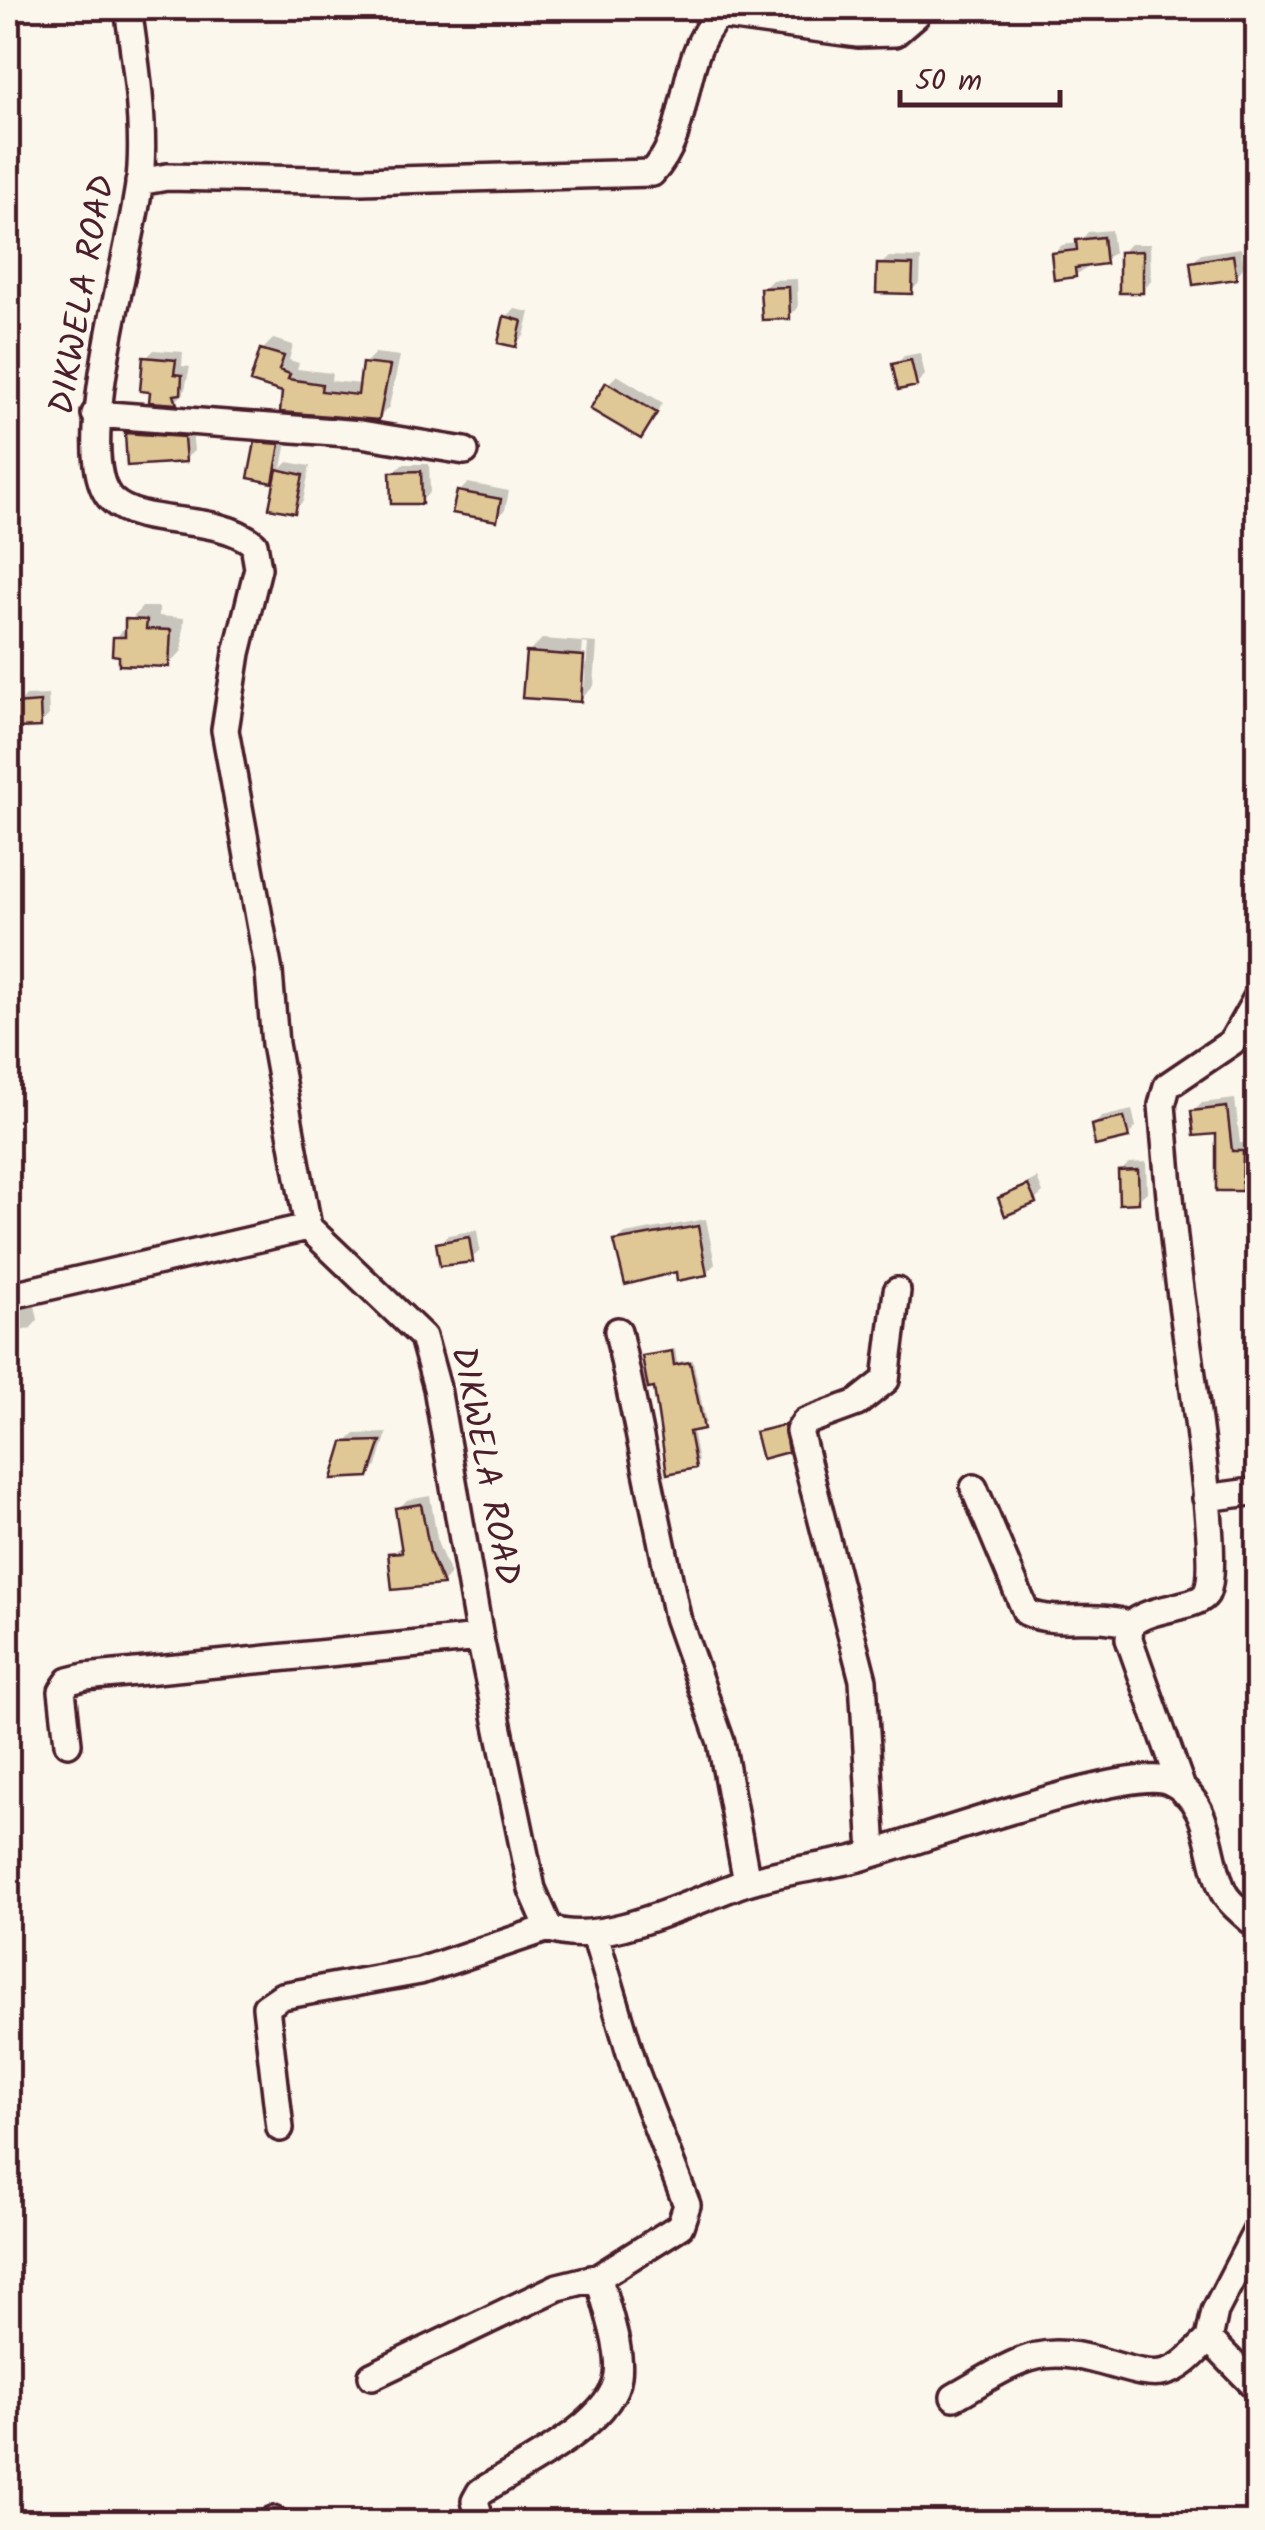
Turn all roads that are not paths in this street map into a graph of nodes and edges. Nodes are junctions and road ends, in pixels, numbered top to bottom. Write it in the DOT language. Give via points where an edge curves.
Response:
graph roads {
  1 [pos="128,8"];
  2 [pos="918,8"];
  3 [pos="139,182"];
  4 [pos="95,414"];
  5 [pos="465,451"];
  6 [pos="1258,996"];
  7 [pos="308,1227"];
  8 [pos="897,1291"];
  9 [pos="8,1296"];
  10 [pos="618,1332"];
  11 [pos="974,1488"];
  12 [pos="1258,1490"];
  13 [pos="1206,1498"];
  14 [pos="1130,1625"];
  15 [pos="480,1638"];
  16 [pos="68,1743"];
  17 [pos="1183,1791"];
  18 [pos="873,1853"];
  19 [pos="747,1882"];
  20 [pos="1258,1920"];
  21 [pos="550,1928"];
  22 [pos="595,1934"];
  23 [pos="280,2128"];
  24 [pos="1258,2228"];
  25 [pos="599,2278"];
  26 [pos="1209,2339"];
  27 [pos="372,2376"];
  28 [pos="1258,2389"];
  29 [pos="954,2398"];
  30 [pos="481,2522"];
  1 -- 3 [label="street, DIKWELA ROAD"];
  2 -- 3 [label="street" via="895,33 719,15 701,34 671,154 652,173"];
  3 -- 4 [label="street, DIKWELA ROAD"];
  4 -- 5 [label="street" via="360,434"];
  4 -- 7 [label="street, DIKWELA ROAD" via="95,467 110,499 128,510 238,530 254,544 258,568 225,730"];
  6 -- 13 [label="street" via="1232,1042 1168,1086 1162,1105"];
  7 -- 9 [label="street"];
  7 -- 15 [label="street, DIKWELA ROAD" via="423,1337"];
  8 -- 18 [label="street" via="886,1380 857,1403 804,1422 799,1431 862,1680"];
  10 -- 19 [label="street" via="676,1617 721,1742"];
  11 -- 14 [label="street" via="1026,1612 1039,1618 1110,1616"];
  12 -- 13 [label="street"];
  13 -- 14 [label="street" via="1206,1594 1142,1613"];
  14 -- 17 [label="street" via="1139,1673"];
  15 -- 16 [label="street" via="85,1676 62,1691"];
  15 -- 21 [label="street, DIKWELA ROAD" via="532,1889"];
  17 -- 18 [label="street" via="1166,1780 1133,1779"];
  17 -- 20 [label="street" via="1205,1822 1224,1895"];
  18 -- 19 [label="street"];
  19 -- 22 [label="street"];
  21 -- 22 [label="street" via="564,1935"];
  21 -- 23 [label="street" via="420,1971 282,1996 266,2007"];
  22 -- 25 [label="street" via="636,2073 688,2206 680,2226"];
  24 -- 26 [label="street" via="1215,2312"];
  25 -- 27 [label="street" via="558,2287"];
  25 -- 30 [label="street" via="619,2373 611,2402 480,2492"];
  26 -- 28 [label="street"];
  26 -- 29 [label="street" via="1166,2372 1147,2374 1098,2357 1037,2356"];
}
